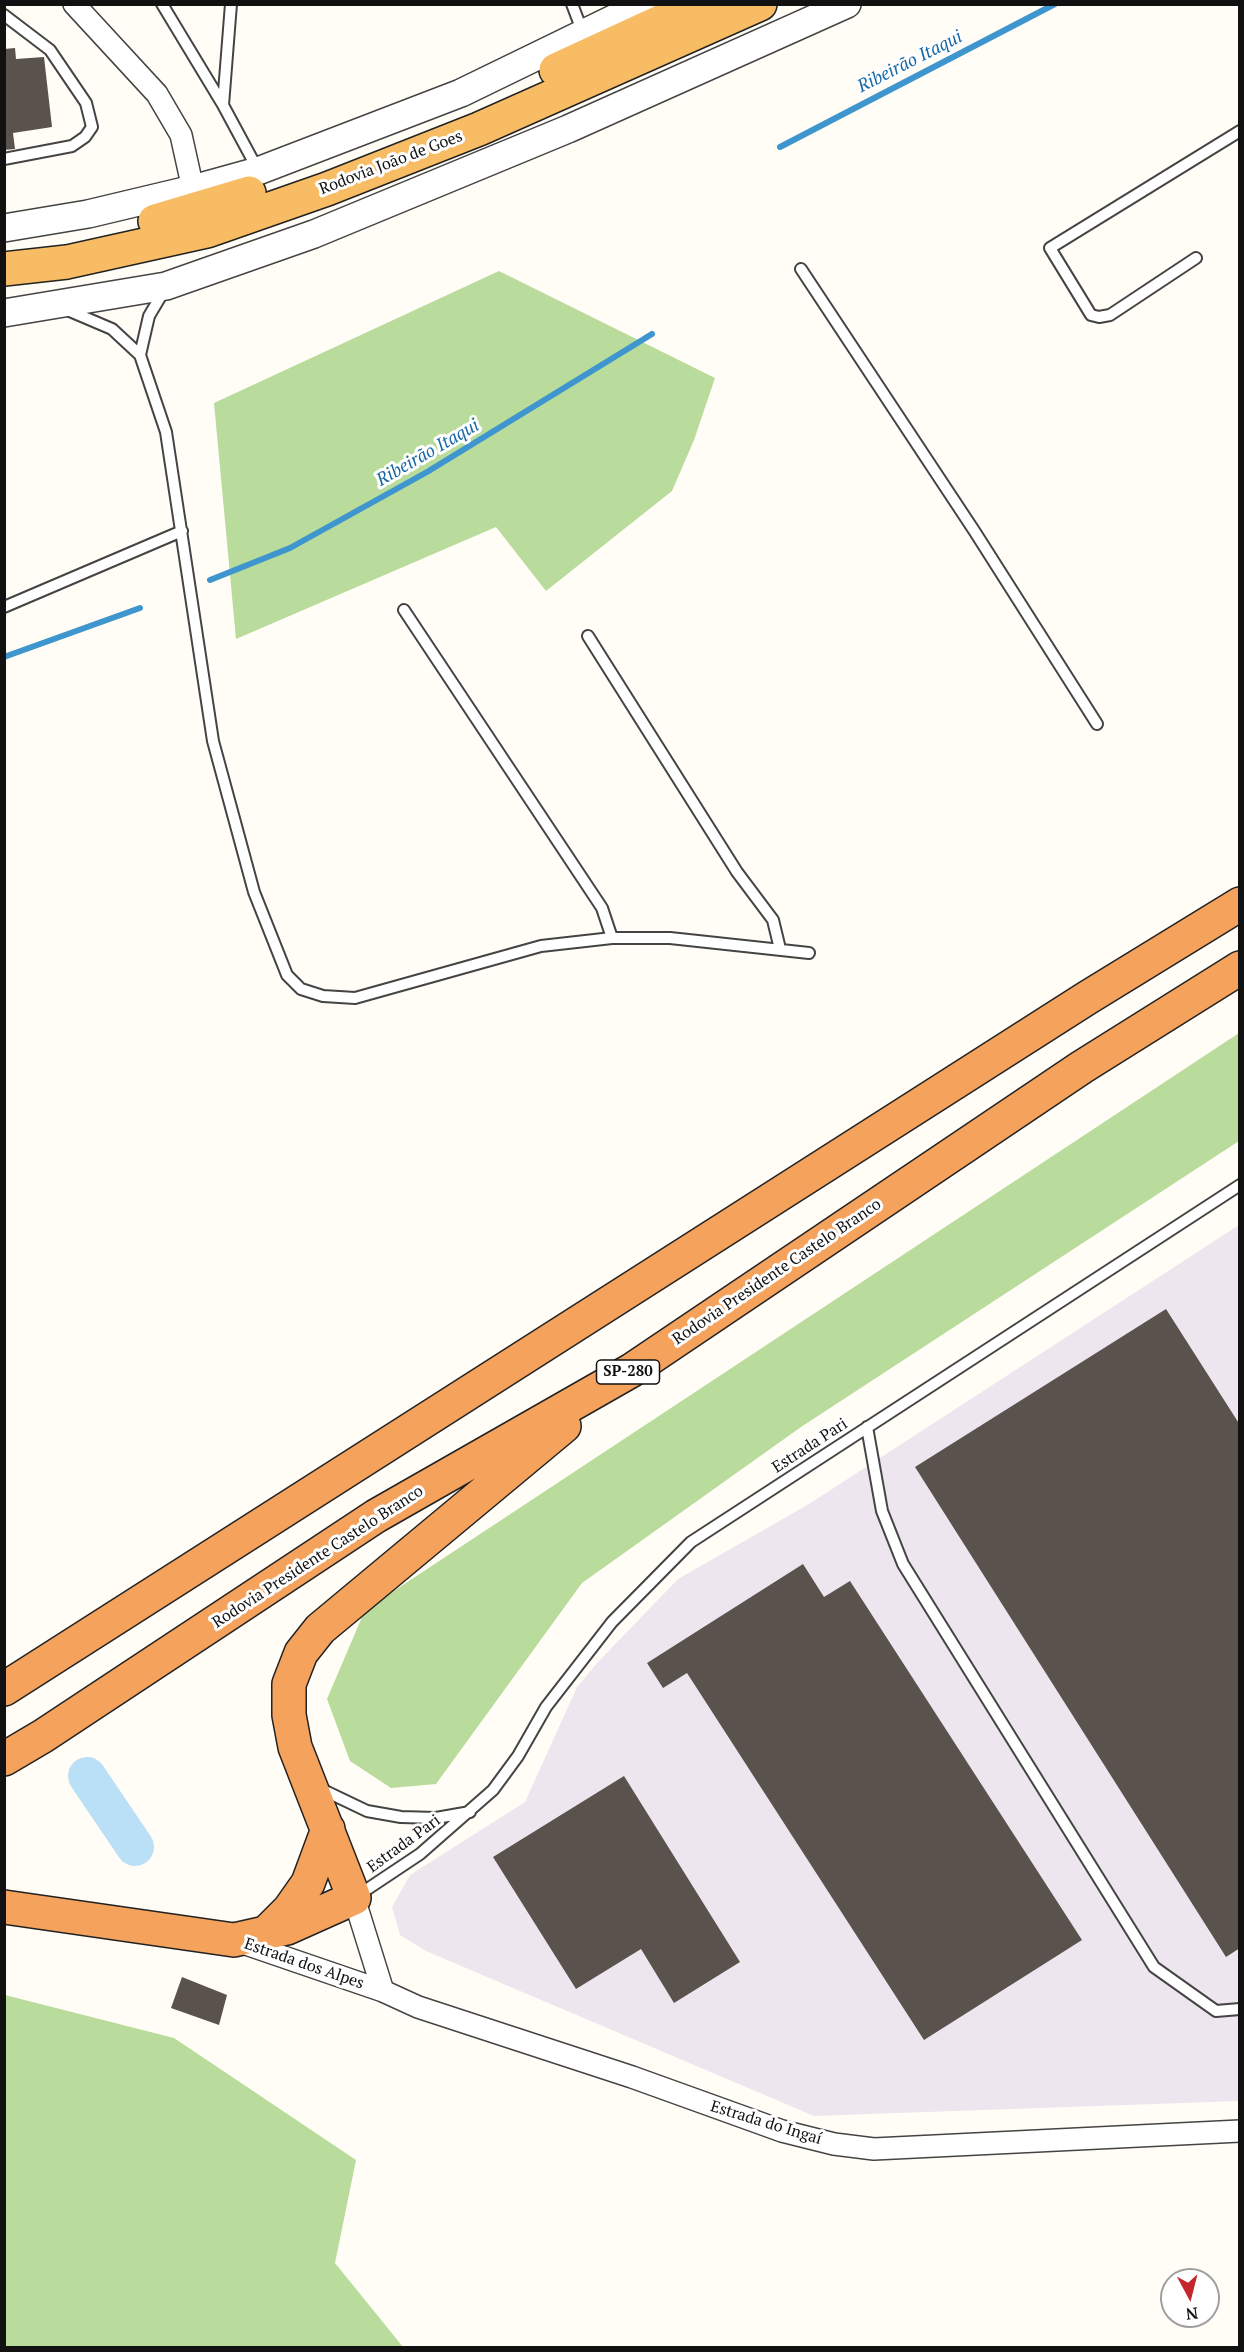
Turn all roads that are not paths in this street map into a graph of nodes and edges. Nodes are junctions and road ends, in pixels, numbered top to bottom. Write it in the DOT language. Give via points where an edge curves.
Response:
graph roads {
  1 [pos="74,4"];
  2 [pos="162,4"];
  3 [pos="231,4"];
  4 [pos="572,4"];
  5 [pos="699,4"];
  6 [pos="760,4"];
  7 [pos="847,4"];
  8 [pos="632,7"];
  9 [pos="4,15"];
  10 [pos="583,33"];
  11 [pos="223,105"];
  12 [pos="1239,131"];
  13 [pos="4,159"];
  14 [pos="258,171"];
  15 [pos="194,189"];
  16 [pos="4,228"];
  17 [pos="4,250"];
  18 [pos="1196,258"];
  19 [pos="4,268"];
  20 [pos="801,269"];
  21 [pos="166,286"];
  22 [pos="58,306"];
  23 [pos="4,313"];
  24 [pos="140,355"];
  25 [pos="182,531"];
  26 [pos="4,607"];
  27 [pos="404,610"];
  28 [pos="588,636"];
  29 [pos="1097,724"];
  30 [pos="1239,904"];
  31 [pos="612,938"];
  32 [pos="780,949"];
  33 [pos="809,953"];
  34 [pos="1239,968"];
  35 [pos="1239,1185"];
  36 [pos="632,1370"];
  37 [pos="867,1427"];
  38 [pos="67,1650"];
  39 [pos="4,1665"];
  40 [pos="4,1689"];
  41 [pos="4,1758"];
  42 [pos="308,1782"];
  43 [pos="470,1812"];
  44 [pos="328,1828"];
  45 [pos="354,1898"];
  46 [pos="4,1907"];
  47 [pos="249,1937"];
  48 [pos="383,1991"];
  49 [pos="1239,2009"];
  50 [pos="1239,2131"];
  1 -- 15 [label="street" via="157,94 181,135"];
  2 -- 11 [label="lane"];
  3 -- 11 [label="lane"];
  4 -- 10 [label="lane"];
  5 -- 17 [label="highway, Rodovia João de Goes" via="448,120 274,185 130,228"];
  6 -- 19 [label="highway, Rodovia João de Goes" via="463,135 294,201 207,231 67,262"];
  7 -- 21 [label="street" via="568,129 314,234"];
  8 -- 10 [label="street"];
  9 -- 13 [label="lane" via="50,50 86,103 92,127 72,146"];
  10 -- 14 [label="street" via="461,93"];
  11 -- 14 [label="lane"];
  12 -- 18 [label="lane" via="1050,248 1091,315 1099,317 1110,315"];
  14 -- 15 [label="street"];
  15 -- 16 [label="street" via="88,214"];
  20 -- 29 [label="lane"];
  21 -- 22 [label="street"];
  21 -- 24 [label="lane" via="149,316"];
  22 -- 23 [label="street"];
  22 -- 24 [label="lane" via="112,329"];
  24 -- 25 [label="lane" via="165,432"];
  25 -- 26 [label="lane"];
  25 -- 31 [label="lane" via="213,741 254,892 287,975 302,989 323,996 355,998 542,946"];
  27 -- 31 [label="lane" via="602,908"];
  28 -- 32 [label="lane" via="737,872 773,920"];
  30 -- 38 [label="highway"];
  31 -- 32 [label="lane" via="670,938"];
  32 -- 33 [label="lane"];
  34 -- 36 [label="highway, Rodovia Presidente Castelo Branco / SP-280" via="1082,1067"];
  35 -- 37 [label="lane, Estrada Pari"];
  36 -- 41 [label="highway, Rodovia Presidente Castelo Branco / SP-280" via="376,1516"];
  36 -- 42 [label="highway" via="320,1629 301,1653 289,1684 289,1715"];
  37 -- 43 [label="lane, Estrada Pari" via="691,1542 612,1622 546,1707 493,1790"];
  37 -- 49 [label="lane" via="882,1511 903,1563 1154,1967 1216,2011"];
  38 -- 39 [label="highway"];
  38 -- 40 [label="highway"];
  42 -- 43 [label="lane, Estrada Pari" via="368,1811 436,1818"];
  42 -- 44 [label="highway"];
  43 -- 45 [label="lane, Estrada Pari" via="420,1854"];
  44 -- 45 [label="highway"];
  44 -- 47 [label="highway" via="308,1883 290,1910"];
  45 -- 47 [label="highway" via="322,1914"];
  45 -- 48 [label="street, Estrada dos Alpes"];
  46 -- 47 [label="highway"];
  47 -- 48 [label="street, Estrada dos Alpes"];
  48 -- 50 [label="street, Estrada do Ingaí" via="418,2007 782,2131 834,2144 874,2149"];
}
